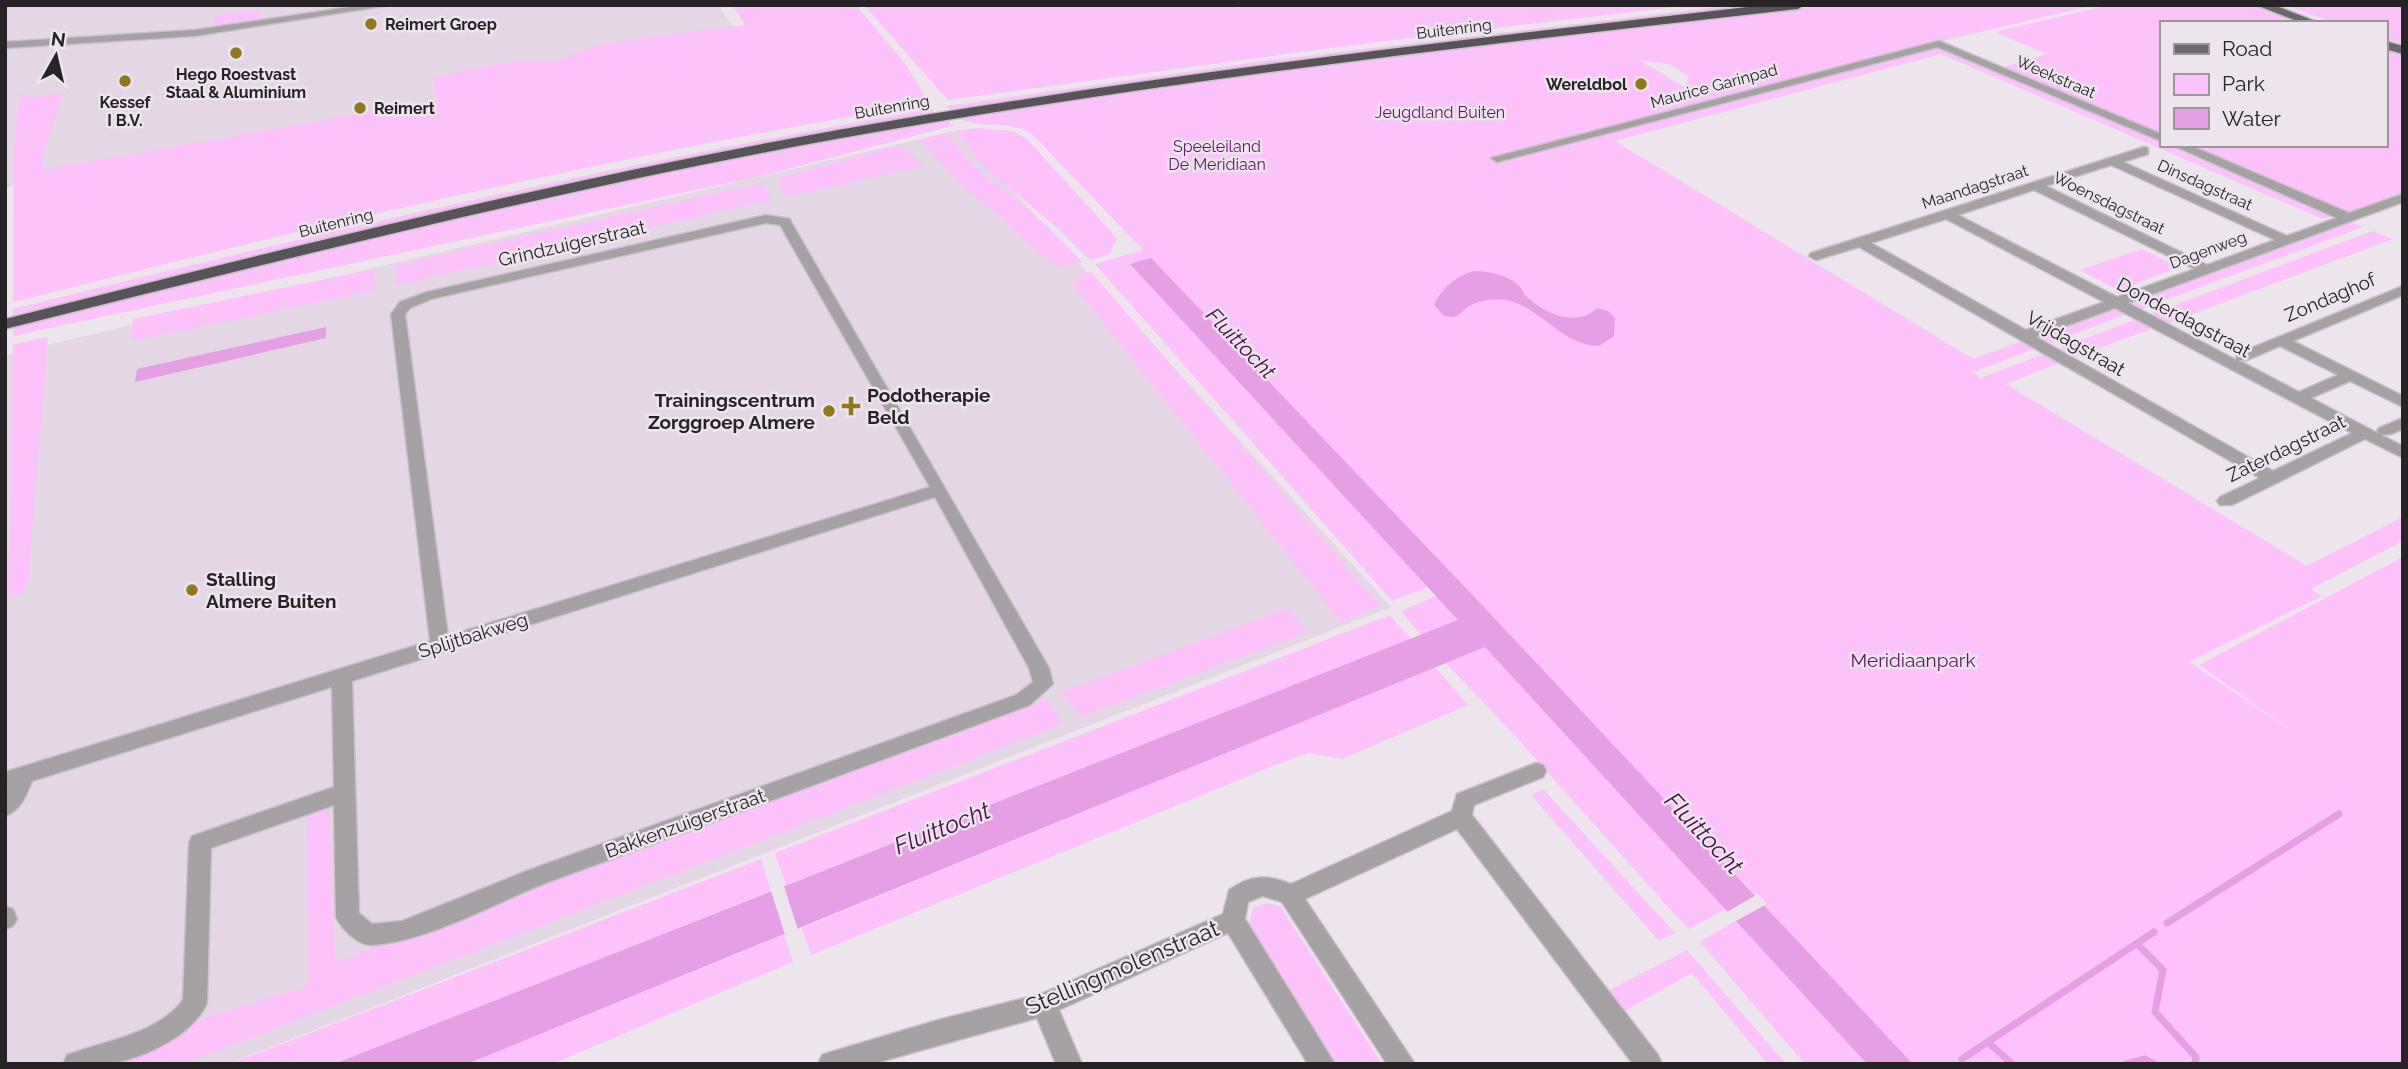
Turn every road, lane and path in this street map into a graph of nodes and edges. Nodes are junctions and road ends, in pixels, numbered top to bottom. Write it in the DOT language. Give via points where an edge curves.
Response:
graph roads {
  1 [pos="385,5"];
  2 [pos="1717,5"];
  3 [pos="1798,5"];
  4 [pos="2262,5"];
  5 [pos="2279,5"];
  6 [pos="2308,21"];
  7 [pos="2324,21"];
  8 [pos="1939,44"];
  9 [pos="5,45"];
  10 [pos="2160,138"];
  11 [pos="2183,147"];
  12 [pos="2144,151"];
  13 [pos="1497,158"];
  14 [pos="2111,161"];
  15 [pos="2035,186"];
  16 [pos="2403,198"];
  17 [pos="1947,214"];
  18 [pos="2349,218"];
  19 [pos="2286,240"];
  20 [pos="1860,242"];
  21 [pos="1816,256"];
  22 [pos="2207,270"];
  23 [pos="2401,292"];
  24 [pos="2115,302"];
  25 [pos="5,309"];
  26 [pos="5,324"];
  27 [pos="2024,336"];
  28 [pos="2281,341"];
  29 [pos="2242,357"];
  30 [pos="2349,376"];
  31 [pos="2298,398"];
  32 [pos="2403,402"];
  33 [pos="2403,423"];
  34 [pos="2385,431"];
  35 [pos="2365,433"];
  36 [pos="2403,453"];
  37 [pos="2273,478"];
  38 [pos="940,490"];
  39 [pos="2226,501"];
  40 [pos="440,645"];
  41 [pos="342,676"];
  42 [pos="1536,771"];
  43 [pos="14,778"];
  44 [pos="344,793"];
  45 [pos="5,807"];
  46 [pos="1461,817"];
  47 [pos="1290,895"];
  48 [pos="1233,920"];
  49 [pos="1044,1005"];
  50 [pos="76,1064"];
  51 [pos="831,1064"];
  52 [pos="1069,1064"];
  53 [pos="1322,1064"];
  54 [pos="1402,1064"];
  55 [pos="1649,1064"];
  1 -- 9 [label="street" via="195,33"];
  2 -- 25 [label="highway, Buitenring" via="1157,73 838,123 503,189"];
  3 -- 26 [label="highway, Buitenring" via="1186,80 859,131 434,218"];
  4 -- 6 [label="main road"];
  5 -- 7 [label="main road"];
  8 -- 10 [label="street, Weekstraat"];
  8 -- 13 [label="street, Maurice Garinpad"];
  11 -- 18 [label="street"];
  12 -- 14 [label="street, Maandagstraat"];
  14 -- 15 [label="street, Maandagstraat"];
  14 -- 19 [label="street, Dinsdagstraat"];
  15 -- 17 [label="street, Maandagstraat"];
  15 -- 22 [label="street, Woensdagstraat"];
  16 -- 18 [label="street, Dagenweg"];
  17 -- 20 [label="street, Maandagstraat"];
  17 -- 24 [label="street, Donderdagstraat"];
  18 -- 19 [label="street, Dagenweg"];
  19 -- 22 [label="street, Dagenweg"];
  20 -- 21 [label="street, Maandagstraat"];
  20 -- 27 [label="street, Vrijdagstraat"];
  22 -- 24 [label="street, Dagenweg"];
  23 -- 28 [label="street, Zondaghof"];
  24 -- 27 [label="street, Dagenweg"];
  24 -- 31 [label="street, Donderdagstraat"];
  27 -- 37 [label="street, Vrijdagstraat"];
  28 -- 29 [label="street, Zondaghof"];
  28 -- 30 [label="street, Zondaghof"];
  30 -- 31 [label="street"];
  30 -- 32 [label="street, Zondaghof"];
  31 -- 35 [label="street, Donderdagstraat"];
  33 -- 34 [label="street"];
  35 -- 36 [label="street, Donderdagstraat"];
  35 -- 37 [label="street, Zaterdagstraat"];
  37 -- 39 [label="street, Zaterdagstraat"];
  38 -- 40 [label="street, Splijtbakweg"];
  38 -- 40 [label="street, Grindzuigerstraat" via="785,222 766,219 427,296 405,305 398,314"];
  38 -- 44 [label="street, Bakkenzuigerstraat" via="1039,668 1043,684 1023,700 550,872 403,931 368,935 348,918"];
  40 -- 41 [label="street, Splijtbakweg"];
  41 -- 43 [label="street, Splijtbakweg"];
  41 -- 44 [label="street, Bakkenzuigerstraat"];
  42 -- 46 [label="street" via="1465,800"];
  43 -- 45 [label="street" via="16,795"];
  44 -- 50 [label="street" via="200,843 195,1003 190,1014 174,1028"];
  46 -- 47 [label="street"];
  46 -- 55 [label="street"];
  47 -- 48 [label="street, Stellingmolenstraat" via="1271,884 1250,887 1237,897"];
  47 -- 54 [label="street"];
  48 -- 49 [label="street, Stellingmolenstraat"];
  48 -- 53 [label="street"];
  49 -- 51 [label="street, Stellingmolenstraat"];
  49 -- 52 [label="street"];
}
